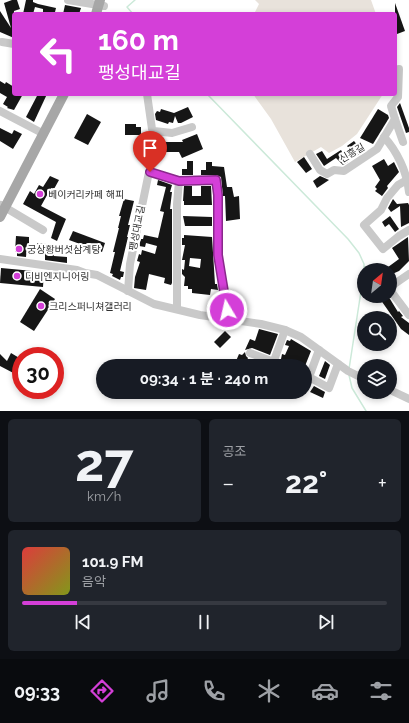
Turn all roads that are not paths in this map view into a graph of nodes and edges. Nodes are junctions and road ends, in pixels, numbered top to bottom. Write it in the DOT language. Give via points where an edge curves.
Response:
graph roads {
  1 [pos="68,0"];
  2 [pos="101,6"];
  3 [pos="2,42"];
  4 [pos="12,44"];
  5 [pos="399,69"];
  6 [pos="58,96"];
  7 [pos="63,96"];
  8 [pos="147,96"];
  9 [pos="0,112"];
  10 [pos="395,119"];
  11 [pos="192,127"];
  12 [pos="41,133"];
  13 [pos="384,137"];
  14 [pos="406,140"];
  15 [pos="395,148"];
  16 [pos="310,154"];
  17 [pos="407,180"];
  18 [pos="179,181"];
  19 [pos="409,192"];
  20 [pos="2,207"];
  21 [pos="0,217"];
  22 [pos="43,230"];
  23 [pos="409,230"];
  24 [pos="0,259"];
  25 [pos="409,274"];
  26 [pos="397,283"];
  27 [pos="128,291"];
  28 [pos="397,299"];
  29 [pos="177,308"];
  30 [pos="409,315"];
  31 [pos="226,320"];
  32 [pos="285,330"];
  33 [pos="319,350"];
  34 [pos="250,353"];
  35 [pos="263,359"];
  36 [pos="275,359"];
  37 [pos="338,364"];
  38 [pos="357,376"];
  39 [pos="397,393"];
  40 [pos="409,399"];
  1 -- 2 [label="street"];
  3 -- 4 [label="street"];
  5 -- 10 [label="street" via="398,98 391,106"];
  6 -- 12 [label="main road"];
  7 -- 12 [label="main road"];
  8 -- 11 [label="street" via="154,131 172,133"];
  9 -- 12 [label="street"];
  10 -- 13 [label="street, 신흥길"];
  10 -- 14 [label="street"];
  12 -- 20 [label="main road"];
  13 -- 15 [label="street"];
  13 -- 16 [label="street, 신흥길" via="377,149 344,171 334,170 327,174 320,170"];
  14 -- 15 [label="street"];
  15 -- 17 [label="street"];
  17 -- 19 [label="street"];
  17 -- 23 [label="street" via="398,185 381,210 364,225 383,249"];
  18 -- 27 [label="street, 팽성대교길" via="150,172 130,264"];
  18 -- 29 [label="street"];
  18 -- 31 [label="street, 팽성대교길" via="216,180 218,255 227,310"];
  20 -- 21 [label="main road"];
  20 -- 22 [label="street"];
  24 -- 27 [label="street" via="77,270 97,275"];
  25 -- 26 [label="street"];
  27 -- 29 [label="street" via="154,304"];
  28 -- 30 [label="street"];
  29 -- 31 [label="street"];
  31 -- 32 [label="street"];
  32 -- 33 [label="street" via="301,337"];
  32 -- 36 [label="street"];
  33 -- 37 [label="street"];
  33 -- 37 [label="street" via="309,377 329,388"];
  34 -- 35 [label="street"];
  37 -- 38 [label="street"];
  39 -- 40 [label="street"];
}
